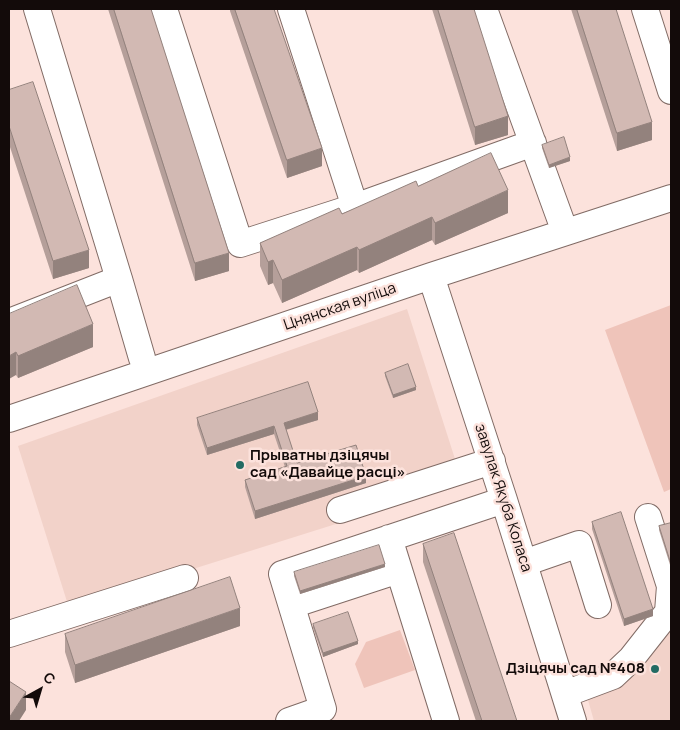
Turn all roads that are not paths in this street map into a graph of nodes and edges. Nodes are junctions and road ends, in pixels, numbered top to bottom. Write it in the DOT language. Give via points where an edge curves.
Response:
graph roads {
  1 [pos="37,9"];
  2 [pos="164,9"];
  3 [pos="291,9"];
  4 [pos="484,9"];
  5 [pos="645,9"];
  6 [pos="671,91"];
  7 [pos="533,143"];
  8 [pos="671,198"];
  9 [pos="355,207"];
  10 [pos="565,232"];
  11 [pos="431,276"];
  12 [pos="119,279"];
  13 [pos="9,322"];
  14 [pos="142,358"];
  15 [pos="9,419"];
  16 [pos="492,462"];
  17 [pos="504,500"];
  18 [pos="340,510"];
  19 [pos="648,517"];
  20 [pos="389,538"];
  21 [pos="524,563"];
  22 [pos="399,570"];
  23 [pos="185,578"];
  24 [pos="292,605"];
  25 [pos="598,605"];
  26 [pos="9,634"];
  27 [pos="565,694"];
  28 [pos="289,721"];
  29 [pos="446,721"];
  30 [pos="573,721"];
  1 -- 12 [label="street"];
  2 -- 9 [label="street" via="240,244"];
  3 -- 9 [label="street"];
  4 -- 7 [label="street"];
  5 -- 6 [label="street"];
  7 -- 9 [label="street"];
  7 -- 10 [label="street"];
  8 -- 10 [label="street, Цнянская вуліца"];
  10 -- 11 [label="street, Цнянская вуліца"];
  11 -- 15 [label="street, Цнянская вуліца"];
  11 -- 16 [label="street, завулак Якуба Коласа"];
  12 -- 13 [label="street"];
  12 -- 14 [label="street"];
  16 -- 17 [label="street, завулак Якуба Коласа"];
  16 -- 18 [label="street"];
  17 -- 20 [label="street"];
  17 -- 21 [label="street, завулак Якуба Коласа"];
  19 -- 27 [label="street" via="670,586 668,612 631,659 613,676"];
  20 -- 22 [label="street"];
  20 -- 24 [label="street" via="282,574"];
  21 -- 25 [label="street" via="579,544"];
  21 -- 27 [label="street, завулак Якуба Коласа"];
  22 -- 24 [label="street"];
  22 -- 29 [label="street"];
  23 -- 26 [label="street"];
  24 -- 28 [label="street" via="323,709"];
  27 -- 30 [label="street, завулак Якуба Коласа"];
}
